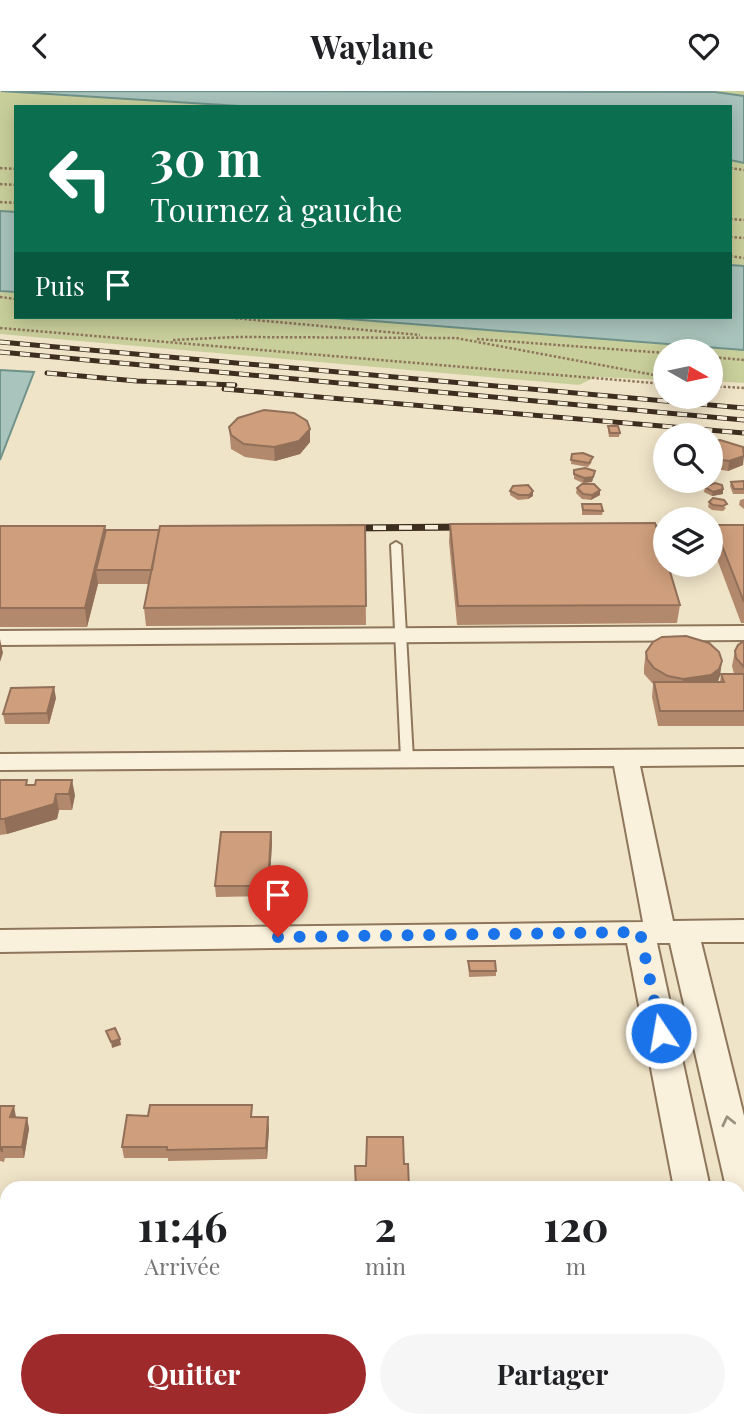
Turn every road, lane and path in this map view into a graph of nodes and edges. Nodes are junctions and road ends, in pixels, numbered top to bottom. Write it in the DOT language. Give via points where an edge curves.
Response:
graph roads {
  1 [pos="0,168"];
  2 [pos="9,169"];
  3 [pos="14,169"];
  4 [pos="14,173"];
  5 [pos="244,319"];
  6 [pos="0,328"];
  7 [pos="456,338"];
  8 [pos="156,341"];
  9 [pos="653,352"];
  10 [pos="723,358"];
  11 [pos="744,360"];
  12 [pos="653,375"];
  13 [pos="653,383"];
  14 [pos="723,387"];
  15 [pos="744,388"];
  16 [pos="396,545"];
  17 [pos="744,632"];
  18 [pos="400,635"];
  19 [pos="0,638"];
  20 [pos="625,757"];
  21 [pos="744,757"];
  22 [pos="407,759"];
  23 [pos="0,762"];
  24 [pos="744,931"];
  25 [pos="661,932"];
  26 [pos="0,941"];
  27 [pos="691,1181"];
  28 [pos="742,1181"];
  1 -- 2 [label="path"];
  2 -- 3 [label="path"];
  2 -- 4 [label="path"];
  5 -- 7 [label="path"];
  6 -- 8 [label="path"];
  7 -- 8 [label="path"];
  7 -- 9 [label="path"];
  7 -- 12 [label="path"];
  8 -- 13 [label="path"];
  10 -- 11 [label="path"];
  14 -- 15 [label="path"];
  16 -- 18 [label="lane"];
  17 -- 18 [label="street"];
  18 -- 19 [label="street"];
  18 -- 22 [label="lane"];
  20 -- 21 [label="street"];
  20 -- 22 [label="street"];
  20 -- 25 [label="street"];
  22 -- 23 [label="street"];
  24 -- 25 [label="street"];
  25 -- 26 [label="street"];
  25 -- 27 [label="street"];
  28 -- 25 [label="street, one-way"];
}
